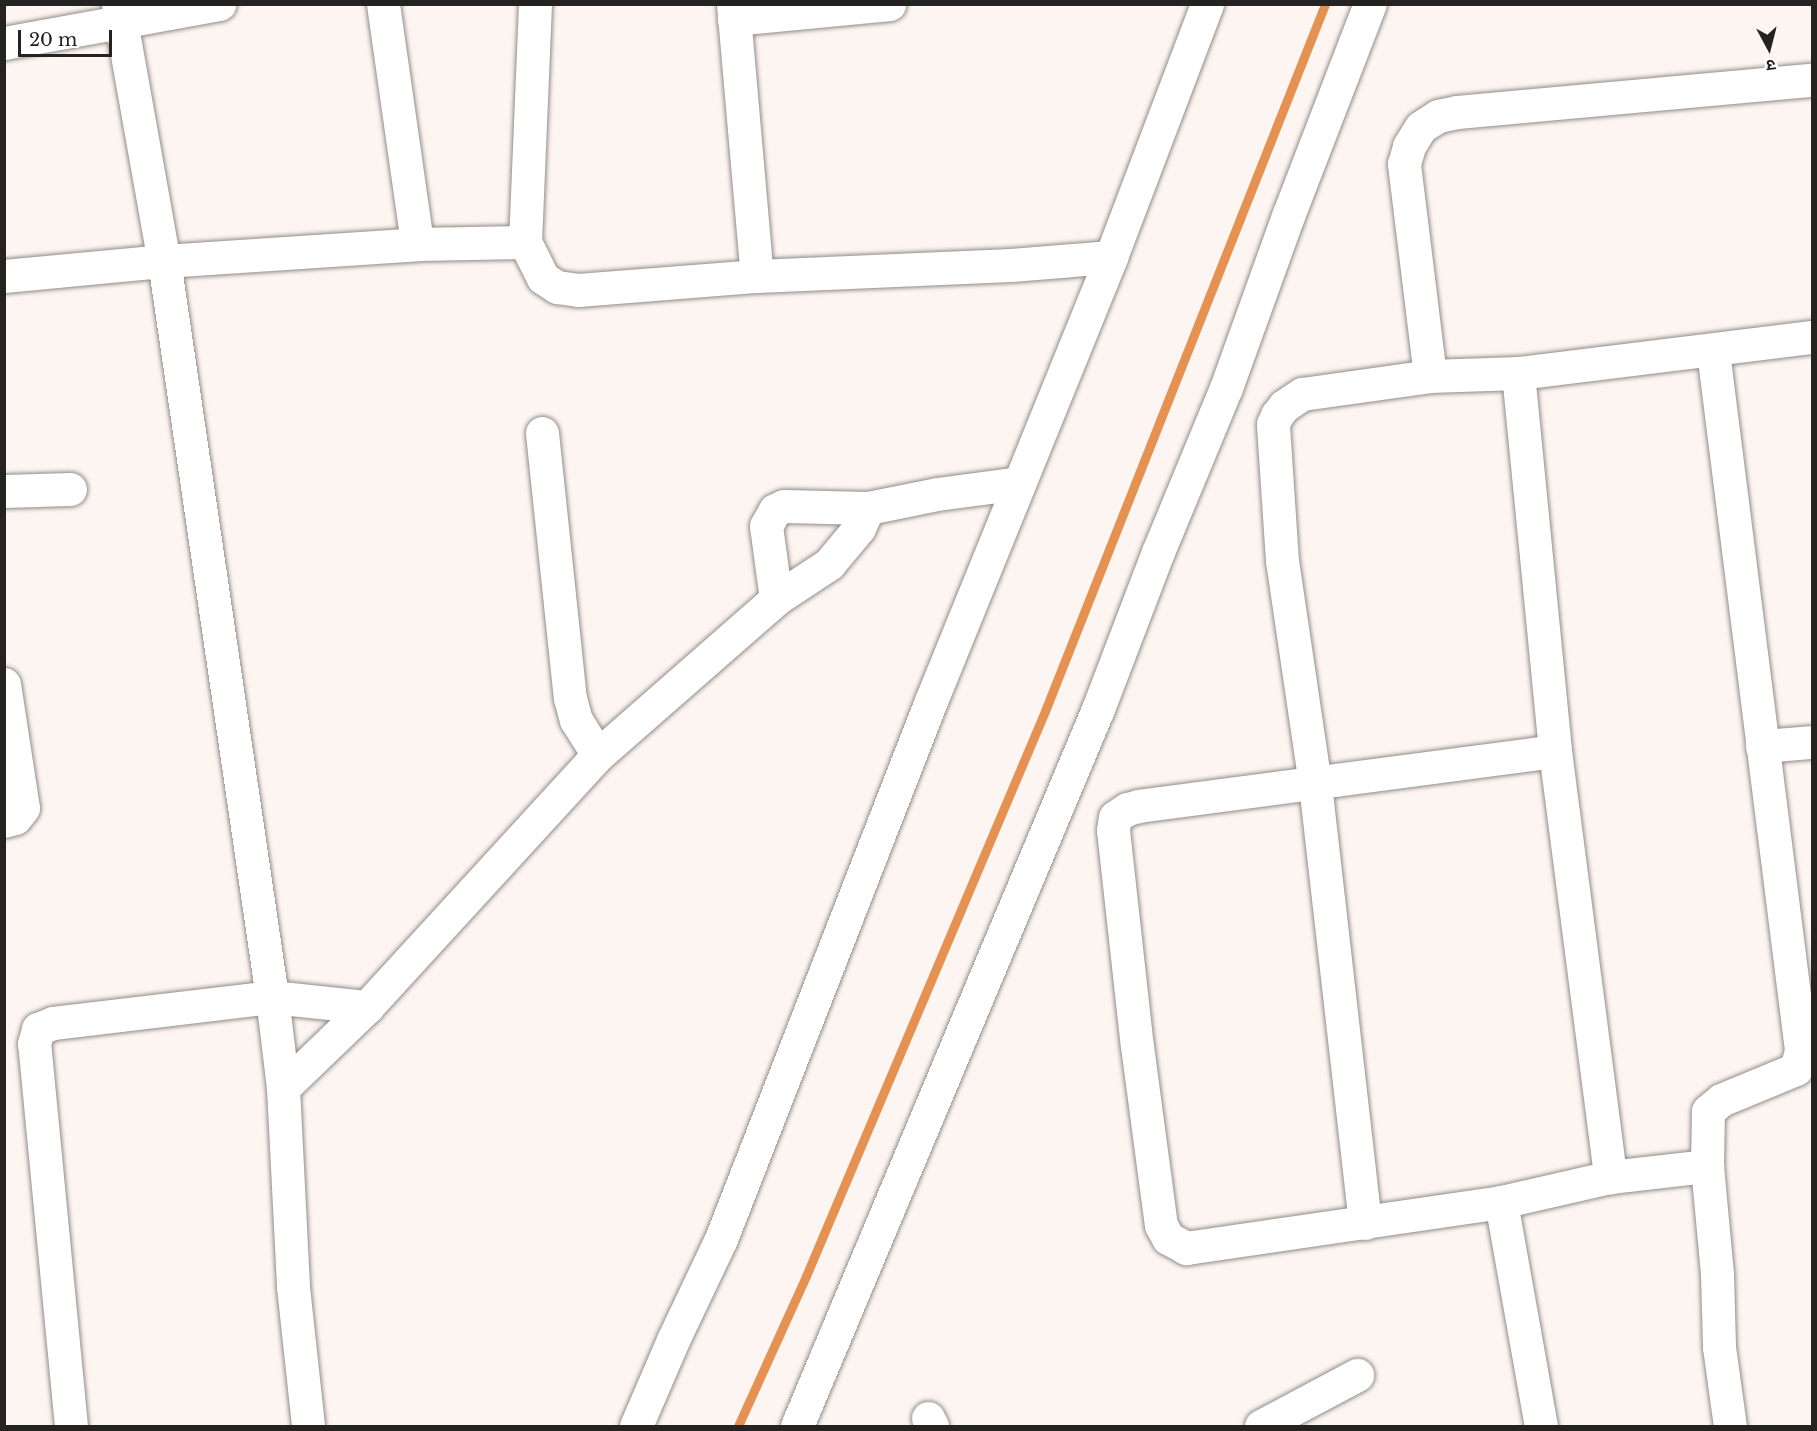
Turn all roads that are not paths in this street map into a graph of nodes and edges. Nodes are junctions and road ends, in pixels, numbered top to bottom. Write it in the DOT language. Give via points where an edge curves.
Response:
graph roads {
  1 [pos="219,4"];
  2 [pos="383,4"];
  3 [pos="535,4"];
  4 [pos="889,4"];
  5 [pos="1207,4"];
  6 [pos="1370,4"];
  7 [pos="120,12"];
  8 [pos="733,12"];
  9 [pos="4,44"];
  10 [pos="1812,80"];
  11 [pos="525,242"];
  12 [pos="417,244"];
  13 [pos="1111,257"];
  14 [pos="164,261"];
  15 [pos="4,276"];
  16 [pos="757,276"];
  17 [pos="1812,337"];
  18 [pos="1713,351"];
  19 [pos="1518,373"];
  20 [pos="1430,376"];
  21 [pos="542,432"];
  22 [pos="1019,483"];
  23 [pos="70,489"];
  24 [pos="4,491"];
  25 [pos="868,508"];
  26 [pos="776,599"];
  27 [pos="4,684"];
  28 [pos="1812,742"];
  29 [pos="1762,746"];
  30 [pos="1555,751"];
  31 [pos="598,755"];
  32 [pos="1315,784"];
  33 [pos="4,821"];
  34 [pos="272,997"];
  35 [pos="368,1007"];
  36 [pos="283,1088"];
  37 [pos="1707,1166"];
  38 [pos="1610,1177"];
  39 [pos="1501,1202"];
  40 [pos="1365,1223"];
  41 [pos="1357,1375"];
  42 [pos="71,1426"];
  43 [pos="308,1426"];
  44 [pos="636,1426"];
  45 [pos="797,1426"];
  46 [pos="1261,1426"];
  47 [pos="1542,1426"];
  48 [pos="1730,1426"];
  1 -- 7 [label="street"];
  2 -- 12 [label="street"];
  3 -- 11 [label="street"];
  4 -- 8 [label="street"];
  5 -- 13 [label="street"];
  6 -- 45 [label="street" via="1226,387 1098,709"];
  7 -- 9 [label="street"];
  7 -- 14 [label="street"];
  8 -- 16 [label="street"];
  10 -- 20 [label="street" via="1457,112 1438,116 1421,127 1404,164"];
  11 -- 12 [label="street"];
  11 -- 16 [label="street" via="543,278 557,287 578,290"];
  12 -- 14 [label="street"];
  13 -- 16 [label="street"];
  13 -- 22 [label="street"];
  14 -- 15 [label="street"];
  14 -- 34 [label="street"];
  17 -- 18 [label="street"];
  18 -- 19 [label="street"];
  18 -- 29 [label="street"];
  19 -- 20 [label="street"];
  19 -- 30 [label="street"];
  20 -- 32 [label="street" via="1302,394 1284,406 1273,424 1282,561"];
  21 -- 31 [label="street" via="570,698 576,720"];
  22 -- 25 [label="street"];
  22 -- 44 [label="street" via="721,1239"];
  23 -- 24 [label="street"];
  25 -- 26 [label="street" via="859,528 829,564"];
  25 -- 26 [label="street" via="801,505 775,510 766,526"];
  26 -- 31 [label="street"];
  27 -- 33 [label="street" via="23,808 15,818"];
  28 -- 29 [label="street"];
  29 -- 37 [label="street" via="1801,1058 1796,1070 1721,1100 1708,1111"];
  30 -- 32 [label="street"];
  30 -- 38 [label="street"];
  31 -- 35 [label="street"];
  32 -- 40 [label="street"];
  32 -- 40 [label="street" via="1139,806 1115,817 1113,830 1135,1034 1161,1225 1174,1243 1186,1248"];
  34 -- 35 [label="street"];
  34 -- 36 [label="street"];
  34 -- 42 [label="street" via="53,1023 38,1029 34,1044"];
  35 -- 36 [label="street"];
  36 -- 43 [label="street" via="293,1287"];
  37 -- 38 [label="street"];
  37 -- 48 [label="street" via="1719,1347"];
  38 -- 39 [label="street"];
  39 -- 40 [label="street"];
  39 -- 47 [label="street"];
  41 -- 46 [label="street"];
}
